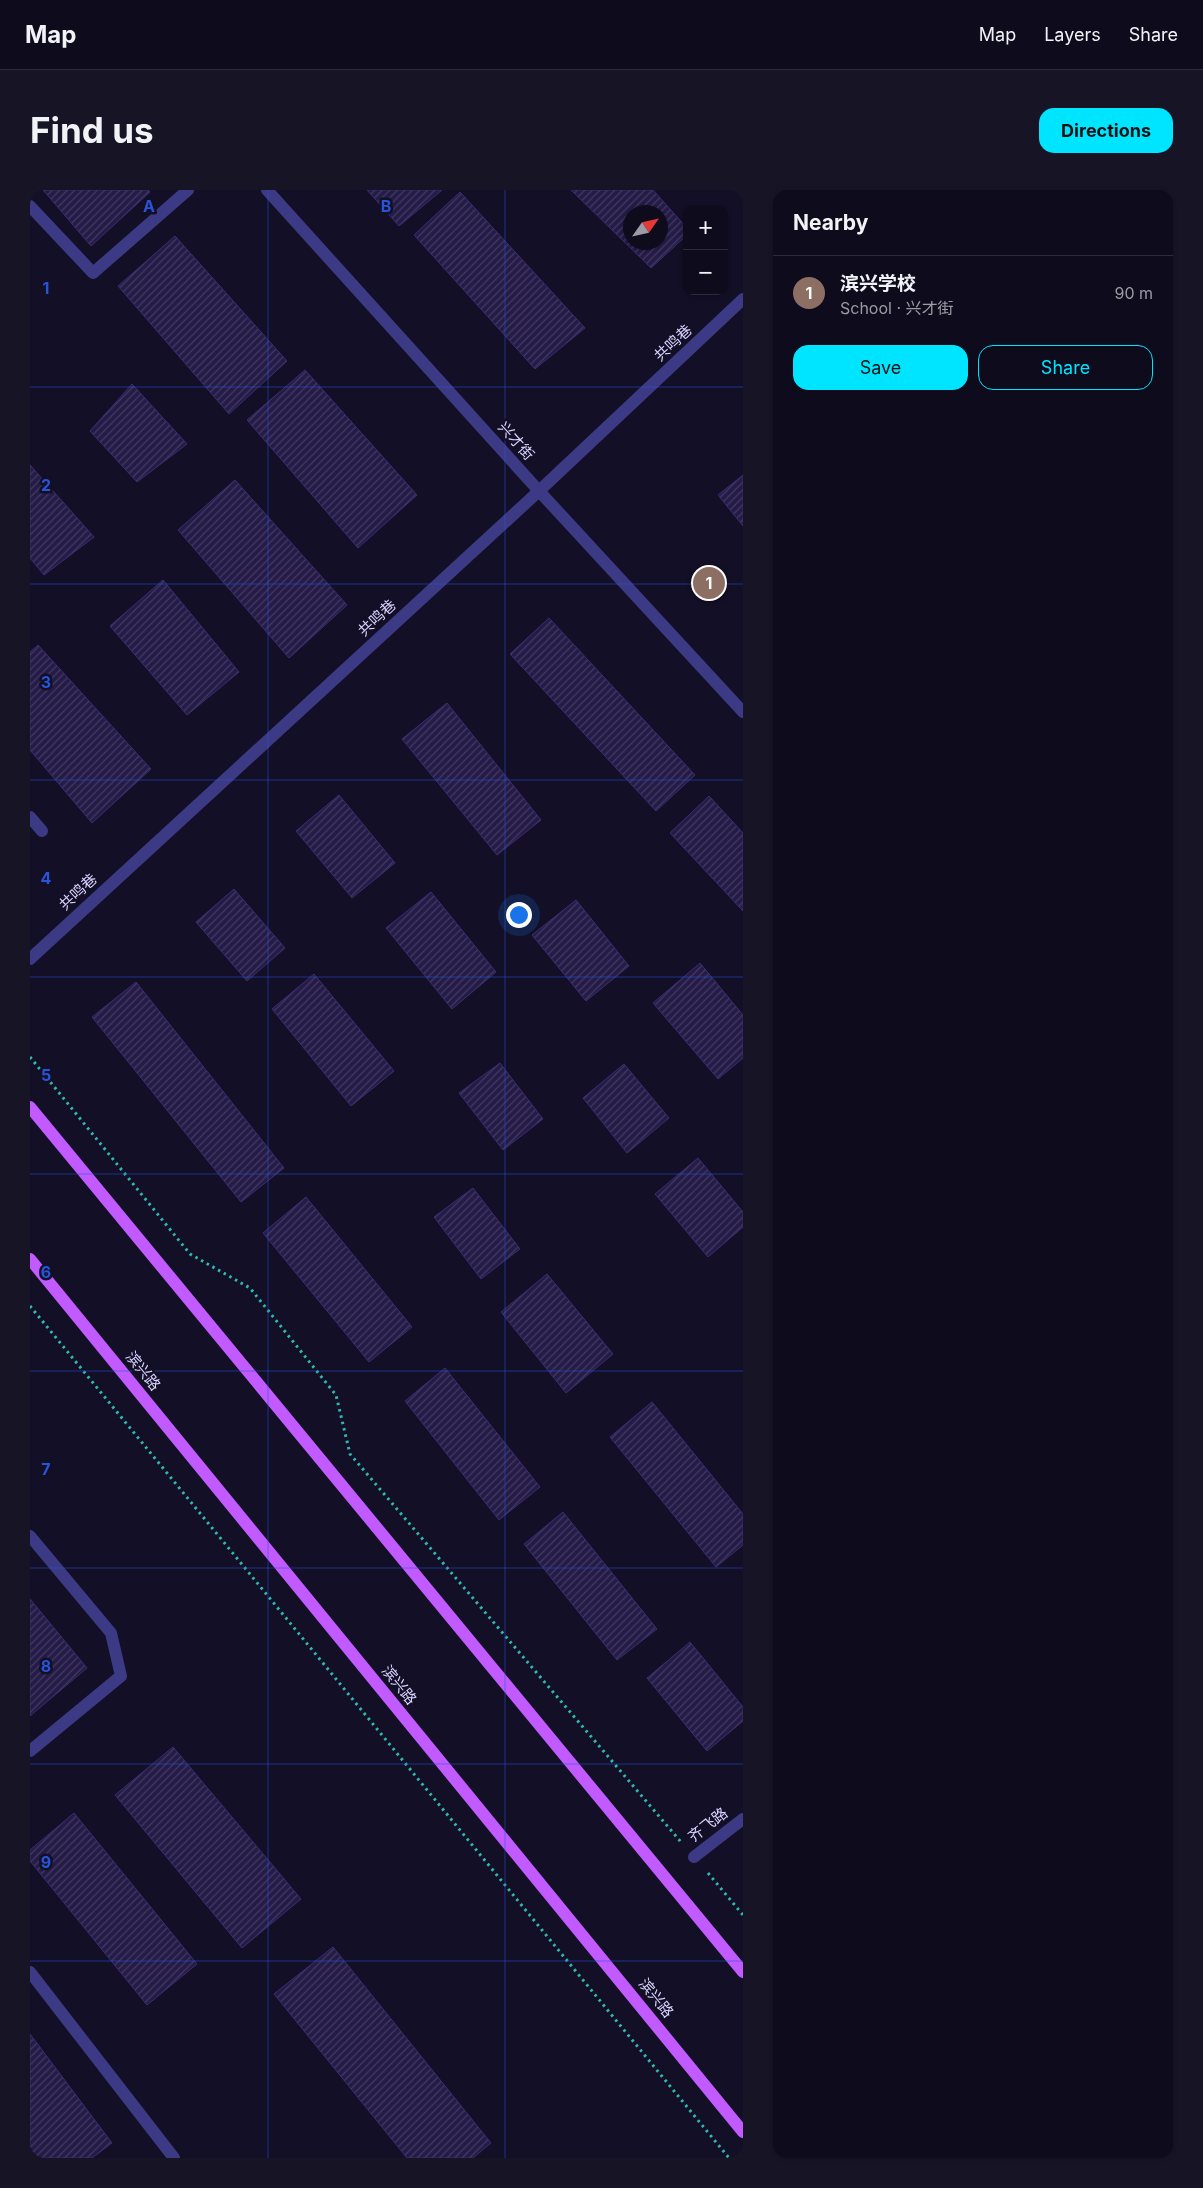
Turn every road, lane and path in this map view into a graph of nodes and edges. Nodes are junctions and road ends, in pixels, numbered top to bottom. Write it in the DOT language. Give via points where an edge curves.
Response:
graph roads {
  1 [pos="188,190"];
  2 [pos="267,190"];
  3 [pos="30,206"];
  4 [pos="743,299"];
  5 [pos="539,491"];
  6 [pos="743,712"];
  7 [pos="30,817"];
  8 [pos="42,831"];
  9 [pos="30,959"];
  10 [pos="30,1057"];
  11 [pos="30,1107"];
  12 [pos="30,1259"];
  13 [pos="30,1306"];
  14 [pos="30,1536"];
  15 [pos="30,1751"];
  16 [pos="743,1818"];
  17 [pos="694,1857"];
  18 [pos="743,1915"];
  19 [pos="30,1972"];
  20 [pos="743,1972"];
  21 [pos="743,2132"];
  22 [pos="174,2158"];
  23 [pos="729,2158"];
  1 -- 3 [label="street" via="93,273"];
  2 -- 5 [label="street, 兴才街"];
  4 -- 5 [label="street, 共鸣巷"];
  5 -- 6 [label="street, 兴才街"];
  5 -- 9 [label="street, 共鸣巷"];
  7 -- 8 [label="street"];
  10 -- 17 [label="path" via="190,1254 250,1288 336,1395 350,1454"];
  11 -- 20 [label="main road"];
  12 -- 21 [label="main road, 滨兴路"];
  13 -- 23 [label="path"];
  14 -- 15 [label="street" via="111,1632 121,1676"];
  16 -- 17 [label="street, 齐飞路"];
  17 -- 18 [label="path"];
  19 -- 22 [label="street"];
}
